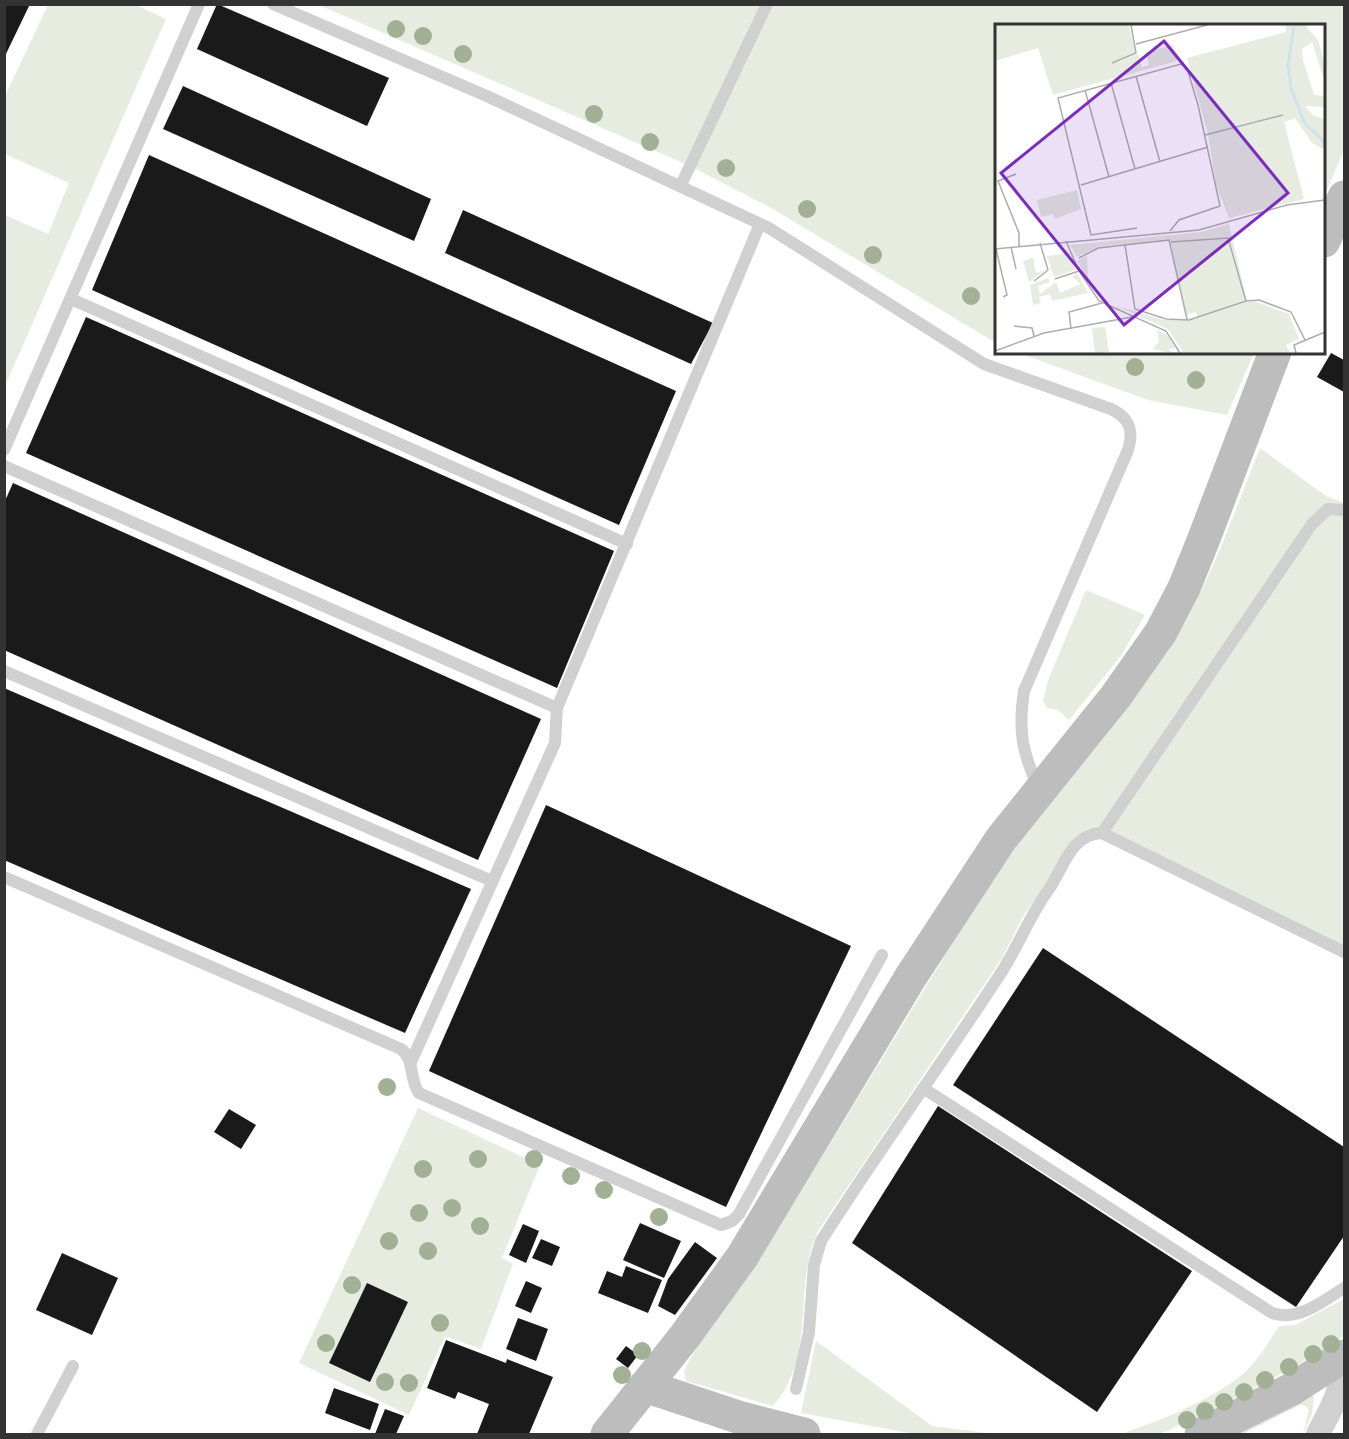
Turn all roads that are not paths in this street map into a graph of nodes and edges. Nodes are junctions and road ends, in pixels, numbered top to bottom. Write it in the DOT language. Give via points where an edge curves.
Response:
graph roads {
  1 [pos="199,4"];
  2 [pos="273,4"];
  3 [pos="767,4"];
  4 [pos="681,185"];
  5 [pos="1344,197"];
  6 [pos="760,224"];
  7 [pos="1325,237"];
  8 [pos="71,299"];
  9 [pos="1274,354"];
  10 [pos="4,450"];
  11 [pos="4,466"];
  12 [pos="1344,510"];
  13 [pos="627,544"];
  14 [pos="4,670"];
  15 [pos="557,708"];
  16 [pos="1039,790"];
  17 [pos="1102,833"];
  18 [pos="4,878"];
  19 [pos="492,881"];
  20 [pos="1344,952"];
  21 [pos="882,955"];
  22 [pos="411,1062"];
  23 [pos="923,1088"];
  24 [pos="1344,1288"];
  25 [pos="1342,1358"];
  26 [pos="73,1365"];
  27 [pos="645,1386"];
  28 [pos="796,1389"];
  29 [pos="37,1434"];
  30 [pos="607,1434"];
  31 [pos="804,1434"];
  32 [pos="1201,1434"];
  33 [pos="1318,1434"];
  1 -- 8 [label="lane"];
  2 -- 4 [label="lane"];
  3 -- 4 [label="lane"];
  4 -- 6 [label="lane"];
  5 -- 7 [label="street"];
  6 -- 13 [label="lane"];
  6 -- 16 [label="lane" via="984,364 1111,409 1129,422 1132,432 1128,450 1024,691 1021,740"];
  8 -- 10 [label="lane"];
  8 -- 13 [label="lane"];
  9 -- 16 [label="street" via="1170,616 1135,670"];
  11 -- 15 [label="lane"];
  12 -- 17 [label="lane" via="1328,509 1311,524"];
  13 -- 15 [label="lane"];
  14 -- 19 [label="lane"];
  15 -- 19 [label="lane" via="555,743"];
  16 -- 27 [label="street" via="952,912 742,1257"];
  17 -- 20 [label="lane"];
  17 -- 23 [label="lane" via="1084,837 1071,851 1034,908 1004,968"];
  18 -- 22 [label="lane" via="401,1049"];
  19 -- 22 [label="lane"];
  21 -- 22 [label="lane" via="739,1214 725,1225 419,1093"];
  23 -- 24 [label="lane" via="1272,1313 1296,1314"];
  23 -- 28 [label="lane" via="819,1245 810,1323"];
  25 -- 32 [label="street" via="1292,1389"];
  25 -- 33 [label="street" via="1338,1387"];
  26 -- 29 [label="lane"];
  27 -- 30 [label="street"];
  27 -- 31 [label="street"];
}
